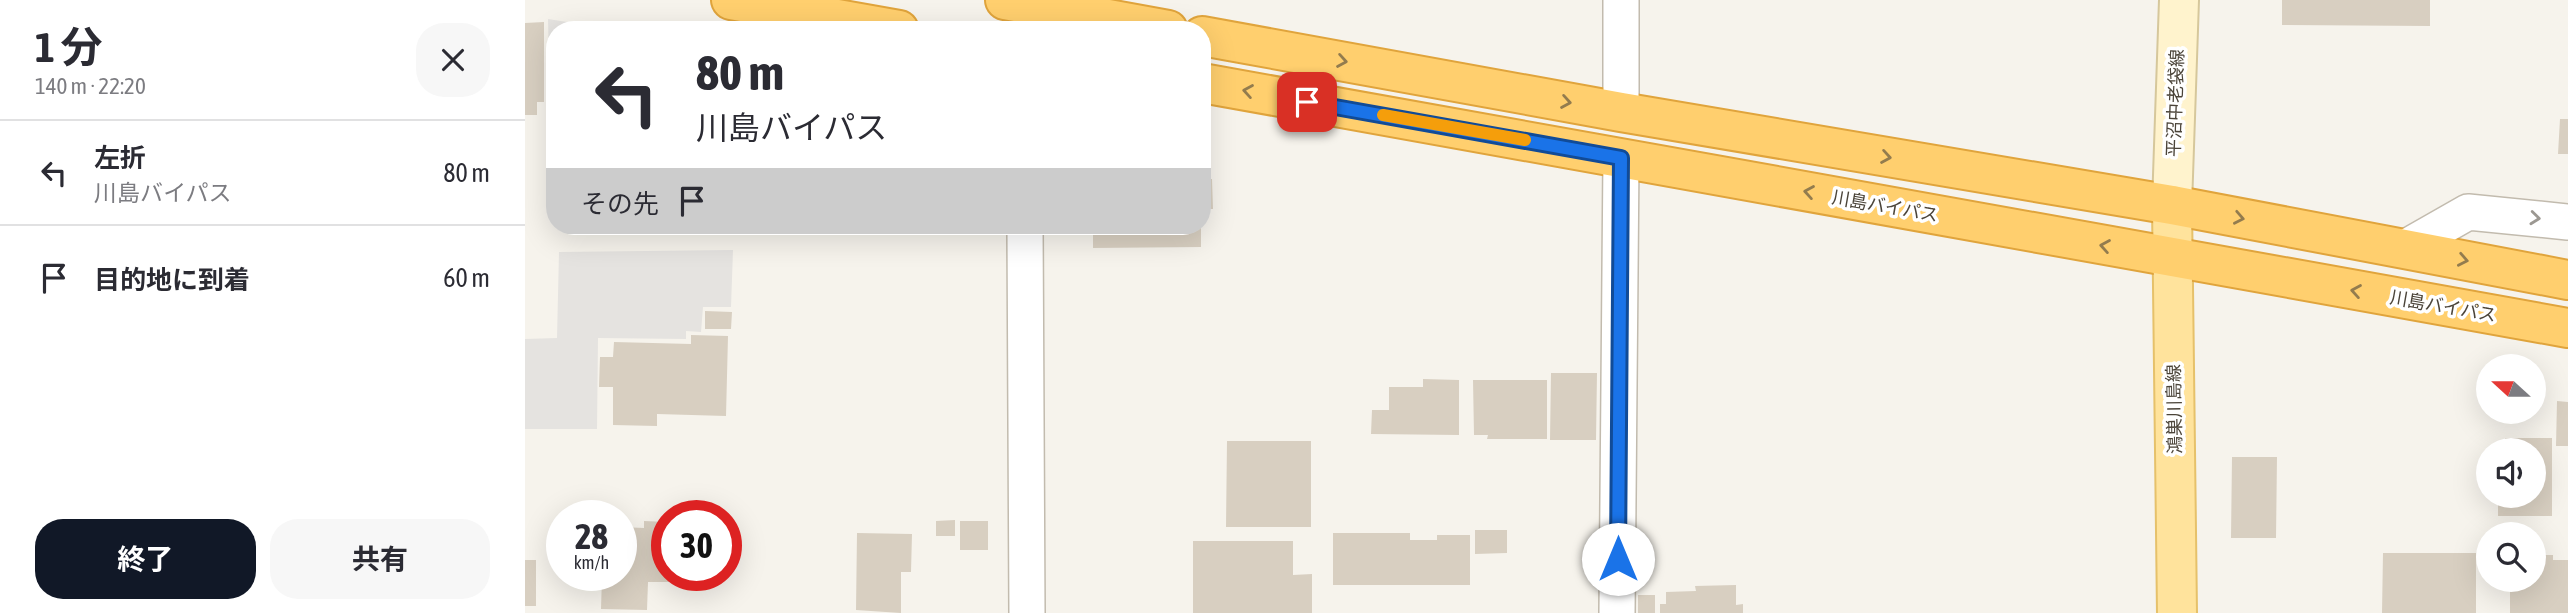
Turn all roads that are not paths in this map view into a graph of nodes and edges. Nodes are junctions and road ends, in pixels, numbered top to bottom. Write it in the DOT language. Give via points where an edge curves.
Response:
graph roads {
  1 [pos="731,0"];
  2 [pos="1622,0"];
  3 [pos="2179,0"];
  4 [pos="1020,1"];
  5 [pos="849,21"];
  6 [pos="1122,21"];
  7 [pos="1211,38"];
  8 [pos="1211,85"];
  9 [pos="1621,112"];
  10 [pos="1621,158"];
  11 [pos="2172,205"];
  12 [pos="2568,222"];
  13 [pos="1025,235"];
  14 [pos="2403,249"];
  15 [pos="2173,258"];
  16 [pos="2568,280"];
  17 [pos="2568,328"];
  18 [pos="1027,613"];
  19 [pos="1617,613"];
  20 [pos="2177,613"];
  1 -- 5 [label="highway"];
  2 -- 9 [label="street"];
  3 -- 11 [label="main road, 平沼中老袋線"];
  4 -- 6 [label="highway"];
  7 -- 9 [label="highway, one-way"];
  10 -- 8 [label="highway, 川島バイパス, one-way"];
  9 -- 11 [label="highway, one-way"];
  15 -- 10 [label="highway, 川島バイパス, one-way"];
  10 -- 19 [label="street"];
  11 -- 14 [label="highway, one-way"];
  11 -- 15 [label="main road, 鴻巣川島線"];
  14 -- 12 [label="street, one-way" via="2468,212"];
  13 -- 18 [label="street"];
  14 -- 16 [label="highway, one-way"];
  17 -- 15 [label="highway, 川島バイパス, one-way"];
  15 -- 20 [label="main road, 鴻巣川島線"];
}
